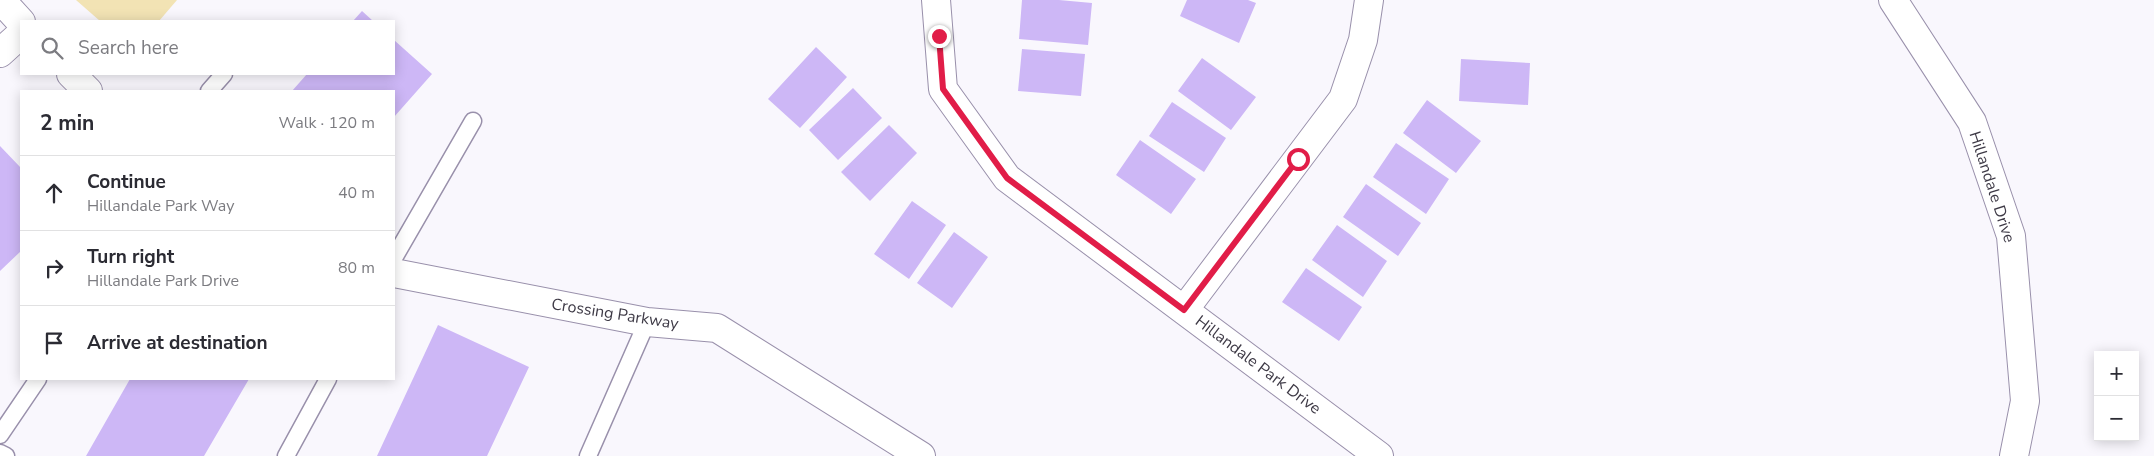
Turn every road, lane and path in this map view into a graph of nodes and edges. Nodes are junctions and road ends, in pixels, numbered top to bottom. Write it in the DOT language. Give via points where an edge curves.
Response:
graph roads {
  1 [pos="1,0"];
  2 [pos="936,0"];
  3 [pos="1369,0"];
  4 [pos="1893,0"];
  5 [pos="20,21"];
  6 [pos="20,35"];
  7 [pos="0,53"];
  8 [pos="72,75"];
  9 [pos="223,75"];
  10 [pos="87,90"];
  11 [pos="210,90"];
  12 [pos="472,121"];
  13 [pos="395,256"];
  14 [pos="395,274"];
  15 [pos="1184,310"];
  16 [pos="647,322"];
  17 [pos="37,380"];
  18 [pos="327,380"];
  19 [pos="0,435"];
  20 [pos="0,453"];
  21 [pos="6,456"];
  22 [pos="286,456"];
  23 [pos="588,456"];
  24 [pos="921,456"];
  25 [pos="1379,456"];
  26 [pos="2014,456"];
  1 -- 5 [label="street"];
  2 -- 15 [label="street, Hillandale Park Drive" via="943,89 1007,178"];
  3 -- 15 [label="street" via="1363,40 1343,99"];
  4 -- 26 [label="street, Hillandale Drive" via="1972,122 2011,236 2025,401"];
  6 -- 7 [label="street"];
  8 -- 10 [label="street"];
  9 -- 11 [label="lane"];
  12 -- 13 [label="lane"];
  14 -- 16 [label="street, Crossing Parkway"];
  15 -- 25 [label="street, Hillandale Park Drive"];
  16 -- 23 [label="lane"];
  16 -- 24 [label="street, Crossing Parkway" via="717,328"];
  17 -- 19 [label="lane"];
  18 -- 22 [label="lane"];
  20 -- 21 [label="lane"];
}
